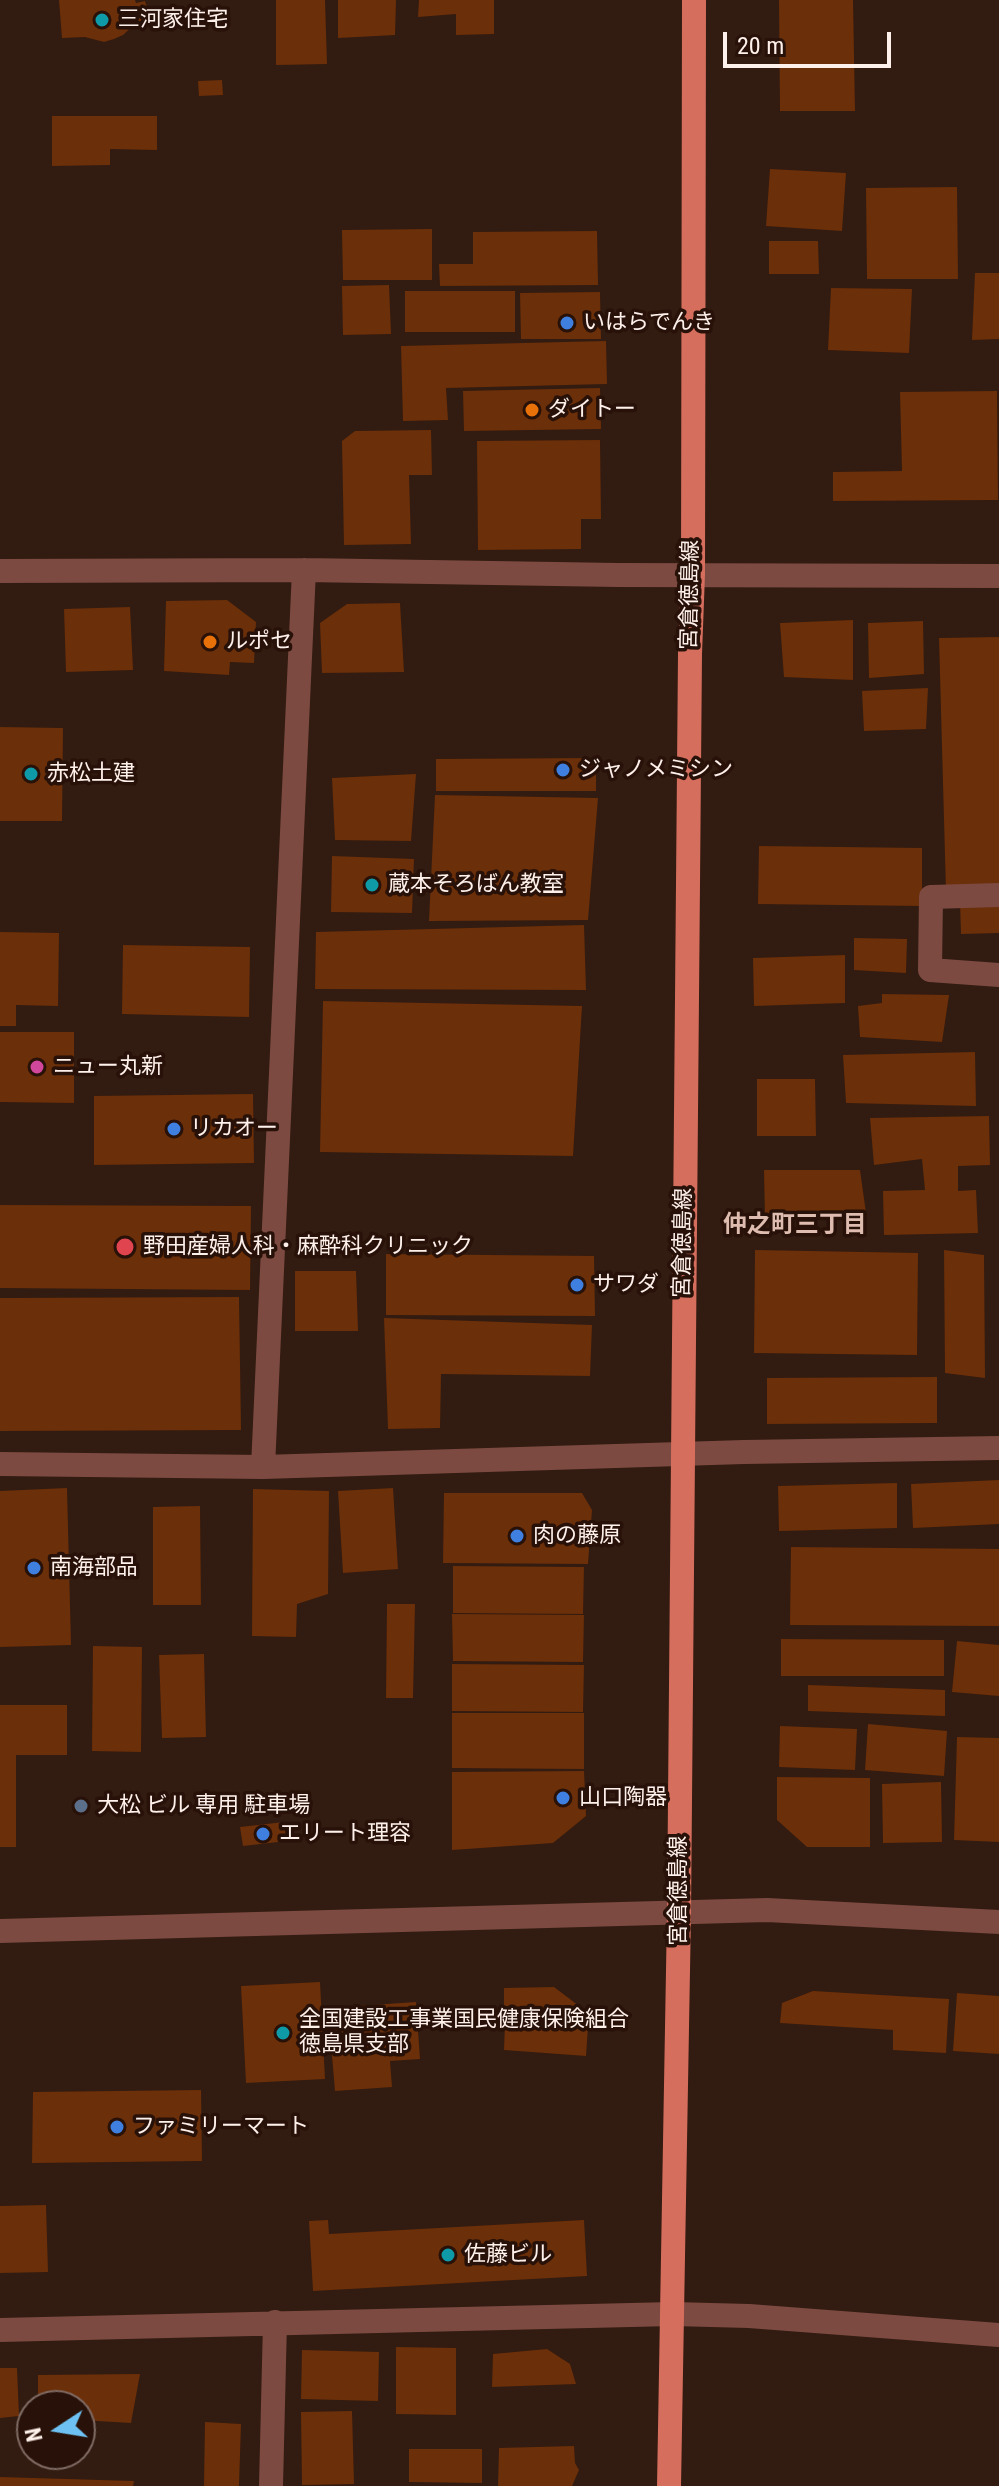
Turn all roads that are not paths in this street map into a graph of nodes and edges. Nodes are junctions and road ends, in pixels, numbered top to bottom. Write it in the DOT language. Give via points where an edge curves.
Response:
graph roads {
  1 [pos="694,0"];
  2 [pos="304,570"];
  3 [pos="0,571"];
  4 [pos="693,574"];
  5 [pos="999,576"];
  6 [pos="999,895"];
  7 [pos="999,975"];
  8 [pos="999,1448"];
  9 [pos="683,1454"];
  10 [pos="0,1464"];
  11 [pos="263,1467"];
  12 [pos="679,1913"];
  13 [pos="999,1922"];
  14 [pos="0,1931"];
  15 [pos="673,2314"];
  16 [pos="275,2322"];
  17 [pos="0,2330"];
  18 [pos="999,2335"];
  19 [pos="271,2486"];
  20 [pos="669,2486"];
  1 -- 4 [label="main road, 宮倉徳島線"];
  2 -- 3 [label="street"];
  2 -- 4 [label="street"];
  2 -- 11 [label="street"];
  4 -- 5 [label="street"];
  4 -- 9 [label="main road, 宮倉徳島線"];
  6 -- 7 [label="street" via="931,897 930,970"];
  8 -- 9 [label="street"];
  9 -- 11 [label="street"];
  9 -- 12 [label="main road, 宮倉徳島線"];
  10 -- 11 [label="street"];
  12 -- 13 [label="street" via="767,1910"];
  12 -- 14 [label="street"];
  12 -- 15 [label="main road, 宮倉徳島線"];
  15 -- 16 [label="street"];
  15 -- 18 [label="street"];
  15 -- 20 [label="main road, 宮倉徳島線"];
  16 -- 17 [label="street"];
  16 -- 19 [label="street"];
}
